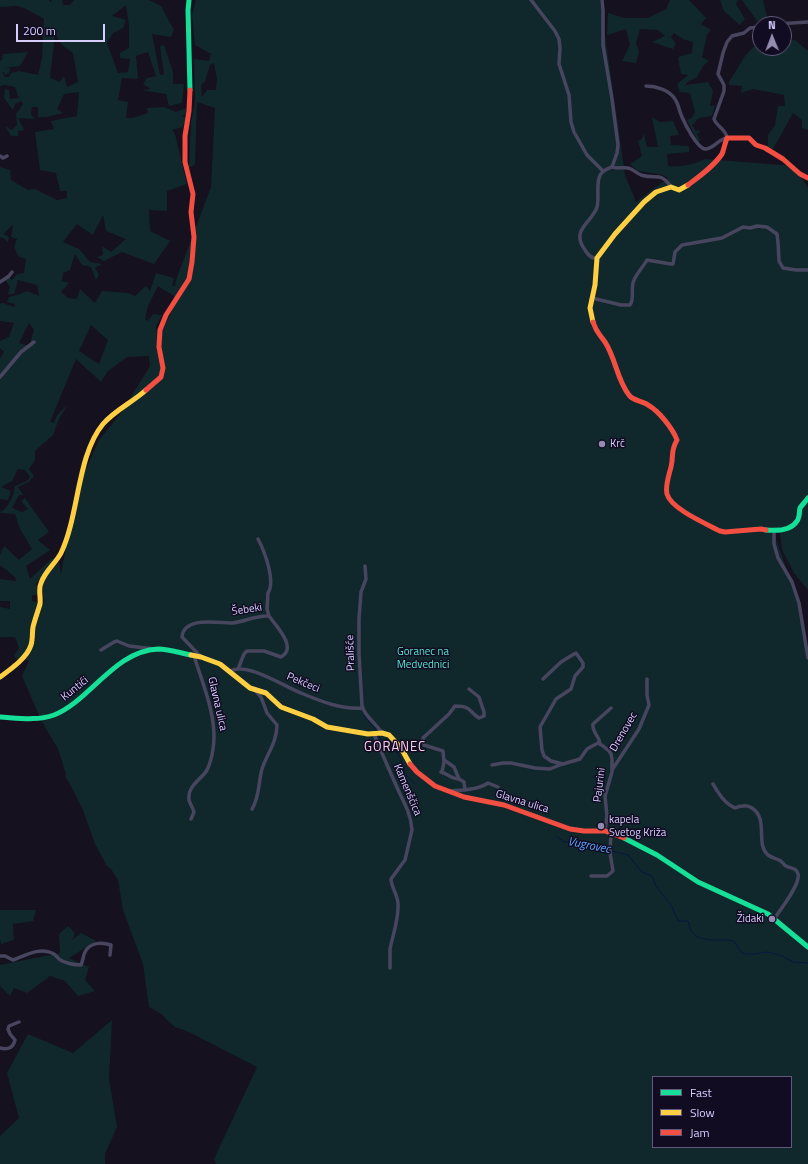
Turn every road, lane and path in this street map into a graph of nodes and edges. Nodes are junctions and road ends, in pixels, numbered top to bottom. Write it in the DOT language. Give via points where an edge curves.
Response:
graph roads {
  1 [pos="189,0"];
  2 [pos="531,0"];
  3 [pos="602,0"];
  4 [pos="808,22"];
  5 [pos="792,23"];
  6 [pos="752,28"];
  7 [pos="646,86"];
  8 [pos="727,138"];
  9 [pos="0,156"];
  10 [pos="7,156"];
  11 [pos="612,167"];
  12 [pos="603,171"];
  13 [pos="808,178"];
  14 [pos="671,187"];
  15 [pos="597,258"];
  16 [pos="808,270"];
  17 [pos="12,272"];
  18 [pos="0,282"];
  19 [pos="592,298"];
  20 [pos="34,342"];
  21 [pos="0,377"];
  22 [pos="808,498"];
  23 [pos="774,531"];
  24 [pos="258,539"];
  25 [pos="365,566"];
  26 [pos="270,616"];
  27 [pos="101,650"];
  28 [pos="154,650"];
  29 [pos="194,656"];
  30 [pos="201,657"];
  31 [pos="808,658"];
  32 [pos="238,669"];
  33 [pos="230,671"];
  34 [pos="0,676"];
  35 [pos="543,679"];
  36 [pos="647,679"];
  37 [pos="469,689"];
  38 [pos="255,690"];
  39 [pos="363,708"];
  40 [pos="610,708"];
  41 [pos="0,717"];
  42 [pos="379,733"];
  43 [pos="600,743"];
  44 [pos="444,760"];
  45 [pos="563,764"];
  46 [pos="492,766"];
  47 [pos="612,770"];
  48 [pos="459,779"];
  49 [pos="713,784"];
  50 [pos="498,787"];
  51 [pos="447,790"];
  52 [pos="465,790"];
  53 [pos="252,809"];
  54 [pos="191,820"];
  55 [pos="608,831"];
  56 [pos="591,876"];
  57 [pos="774,919"];
  58 [pos="808,947"];
  59 [pos="110,955"];
  60 [pos="0,956"];
  61 [pos="390,968"];
  62 [pos="19,1022"];
  63 [pos="0,1048"];
  1 -- 34 [label="street" via="190,111 185,136 185,162 193,194 191,212 194,237 189,279 166,315 160,330 159,347 163,368 161,377 103,424 86,459 61,553 40,584 40,602 32,627 31,646 20,662"];
  2 -- 12 [label="street" via="559,39 559,64 569,96 574,132 587,155"];
  3 -- 11 [label="street" via="603,45 618,145"];
  4 -- 5 [label="street"];
  6 -- 8 [label="street" via="732,36 727,42 718,74 724,91 714,119 726,132"];
  7 -- 8 [label="street" via="657,87 672,95 694,140 702,148 706,149"];
  8 -- 13 [label="street" via="749,138"];
  8 -- 14 [label="street" via="721,153 708,168 687,186 679,190"];
  9 -- 10 [label="street"];
  11 -- 12 [label="street"];
  11 -- 14 [label="street" via="630,168 644,176 660,177"];
  12 -- 15 [label="street" via="598,185 596,211 582,228 580,241 587,253 592,258"];
  14 -- 15 [label="street" via="656,192 644,202"];
  15 -- 19 [label="street" via="596,285"];
  16 -- 19 [label="street" via="784,268 779,260 777,234 767,227 743,227 722,238 682,245 675,252 673,264 647,260 634,280 630,305"];
  17 -- 18 [label="street"];
  19 -- 23 [label="street" via="590,308 596,332 605,342 630,397 654,409 675,434 667,485 667,493 672,502 720,531"];
  20 -- 21 [label="street" via="21,352"];
  22 -- 23 [label="street" via="793,525 785,530"];
  23 -- 31 [label="street" via="778,558 792,582 799,603"];
  24 -- 26 [label="street, Šebeki" via="264,549 270,576 267,609"];
  25 -- 39 [label="street, Prališće" via="366,579 360,600 359,641"];
  26 -- 30 [label="street, Šebeki" via="233,623 193,623 186,627 182,637"];
  26 -- 32 [label="street, Pekčeci" via="286,643 286,654 281,657 264,651 247,651"];
  27 -- 28 [label="street, Kuntići" via="117,641 129,646"];
  28 -- 29 [label="street, Kuntići"];
  28 -- 41 [label="street, Kuntići" via="120,664 71,705 53,716 34,719"];
  29 -- 30 [label="street, Kuntići"];
  29 -- 54 [label="street, Glavna ulica" via="209,706 214,739 208,769 190,791 189,801 194,812"];
  30 -- 33 [label="street, Glavna ulica"];
  32 -- 33 [label="street, Pekčeci"];
  32 -- 39 [label="street, Pekčeci" via="266,675 292,690 317,700 339,706"];
  33 -- 38 [label="street, Glavna ulica"];
  35 -- 45 [label="street" via="561,662 576,653 583,663 571,689 556,700 540,727 544,756"];
  36 -- 47 [label="street, Drenovec" via="649,705 639,729"];
  37 -- 44 [label="street" via="479,697 484,716 479,718 471,709 455,706 450,714 422,738 424,745 443,751"];
  38 -- 42 [label="street, Glavna ulica" via="266,693 281,707 327,727 368,734"];
  38 -- 53 [label="street, Glavna ulica" via="261,697 267,713 278,725"];
  39 -- 42 [label="street" via="379,728"];
  40 -- 43 [label="street" via="592,724"];
  42 -- 51 [label="street, Glavna ulica" via="392,736 417,772 435,786"];
  42 -- 61 [label="street, Kamenščica" via="386,762 412,824 405,860 391,879 398,903 390,950"];
  43 -- 45 [label="street, Pajurini" via="588,750 580,759"];
  43 -- 47 [label="street, Pajurini" via="611,754"];
  44 -- 48 [label="street" via="454,767"];
  44 -- 48 [label="street" via="442,772"];
  45 -- 46 [label="street, Pajurini" via="550,769 511,763"];
  47 -- 55 [label="street, Pajurini" via="606,796"];
  48 -- 52 [label="street" via="464,782"];
  49 -- 57 [label="street" via="725,802 731,806 735,808 744,805 755,810 760,816 766,853 774,859 779,859 785,866 794,868 798,874 790,897"];
  50 -- 52 [label="street" via="488,784"];
  51 -- 52 [label="street"];
  51 -- 55 [label="street, Glavna ulica" via="464,797 504,805 570,829"];
  55 -- 56 [label="street, Pajurini" via="613,871 606,876"];
  55 -- 57 [label="street, Glavna ulica" via="657,855 698,882 756,907"];
  57 -- 58 [label="street, Glavna ulica"];
  59 -- 60 [label="street" via="111,945 104,943 95,944 86,950 81,965 60,960 47,951 34,952 13,960"];
  62 -- 63 [label="street" via="8,1029 15,1040 12,1046"];
}
